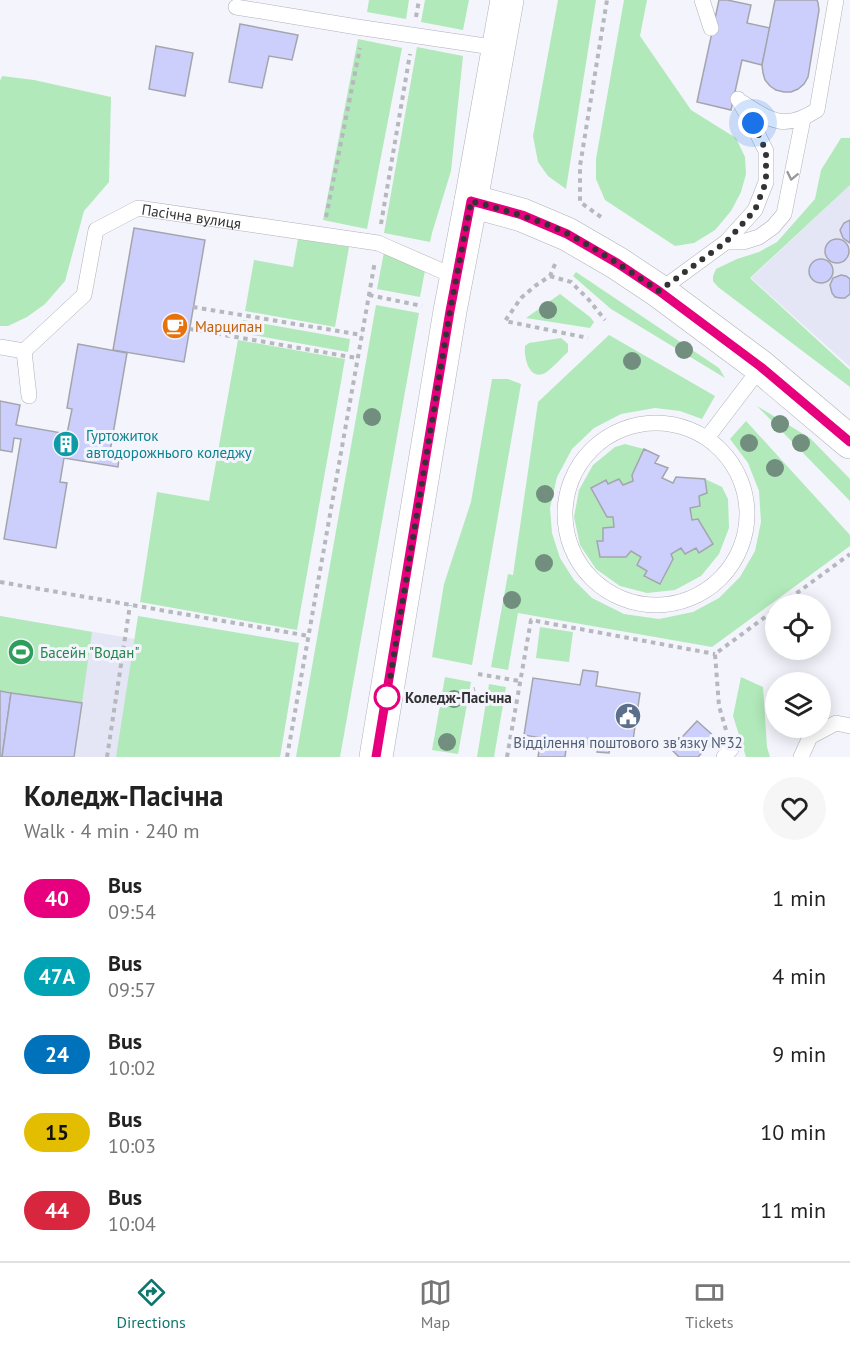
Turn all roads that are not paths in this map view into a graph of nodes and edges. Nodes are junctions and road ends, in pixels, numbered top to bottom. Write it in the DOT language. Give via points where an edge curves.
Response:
graph roads {
  1 [pos="507,0"];
  2 [pos="702,0"];
  3 [pos="836,0"];
  4 [pos="236,7"];
  5 [pos="711,28"];
  6 [pos="499,48"];
  7 [pos="803,119"];
  8 [pos="471,201"];
  9 [pos="726,242"];
  10 [pos="456,277"];
  11 [pos="659,291"];
  12 [pos="0,347"];
  13 [pos="24,351"];
  14 [pos="761,367"];
  15 [pos="29,396"];
  16 [pos="707,438"];
  17 [pos="850,442"];
  18 [pos="850,726"];
  19 [pos="376,757"];
  20 [pos="801,757"];
  1 -- 6 [label="main road"];
  2 -- 5 [label="lane"];
  3 -- 7 [label="lane" via="818,110"];
  4 -- 6 [label="lane"];
  6 -- 8 [label="main road"];
  7 -- 9 [label="lane, one-way" via="784,214 759,237"];
  7 -- 9 [label="lane" via="771,120 738,99 766,151 766,182 755,210"];
  8 -- 10 [label="main road"];
  8 -- 11 [label="main road" via="522,215 567,234"];
  9 -- 11 [label="lane"];
  10 -- 13 [label="lane, Пасічна вулиця" via="378,243 138,208 96,230 84,295"];
  10 -- 19 [label="main road"];
  11 -- 14 [label="main road"];
  12 -- 13 [label="lane"];
  13 -- 15 [label="lane"];
  14 -- 16 [label="lane"];
  14 -- 17 [label="main road"];
  16 -- 16 [label="lane" via="699,432 655,422 626,427 602,439 583,458 570,481 564,508 566,531 584,571 600,586 628,601 658,605 688,600 711,587 729,569 742,547 747,521 746,494 736,469"];
  18 -- 20 [label="lane" via="836,723 810,737"];
}
